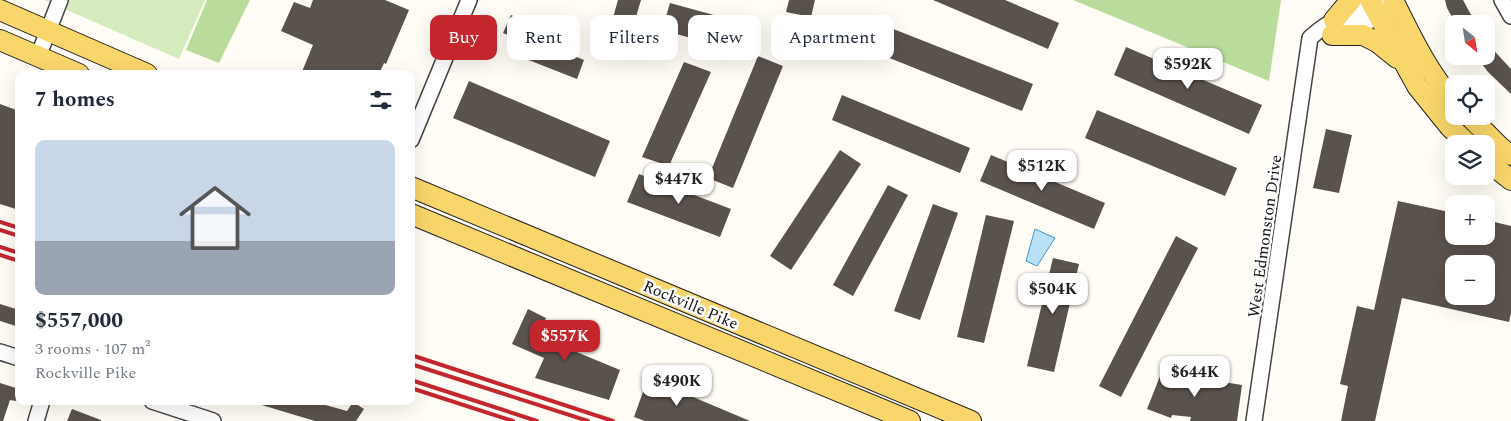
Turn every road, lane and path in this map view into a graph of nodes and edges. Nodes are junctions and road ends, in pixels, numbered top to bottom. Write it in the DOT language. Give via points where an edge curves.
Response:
graph roads {
  1 [pos="60,0"];
  2 [pos="469,0"];
  3 [pos="1351,0"];
  4 [pos="1502,0"];
  5 [pos="1384,6"];
  6 [pos="0,10"];
  7 [pos="1511,16"];
  8 [pos="1333,28"];
  9 [pos="48,31"];
  10 [pos="0,40"];
  11 [pos="38,57"];
  12 [pos="1403,62"];
  13 [pos="69,70"];
  14 [pos="138,70"];
  15 [pos="1445,91"];
  16 [pos="1478,125"];
  17 [pos="415,130"];
  18 [pos="1458,135"];
  19 [pos="1511,155"];
  20 [pos="1495,167"];
  21 [pos="1511,180"];
  22 [pos="415,189"];
  23 [pos="415,216"];
  24 [pos="0,352"];
  25 [pos="15,357"];
  26 [pos="41,405"];
  27 [pos="164,405"];
  28 [pos="208,420"];
  29 [pos="36,421"];
  30 [pos="910,421"];
  31 [pos="971,421"];
  32 [pos="1254,421"];
  1 -- 9 [label="street"];
  2 -- 17 [label="street"];
  3 -- 8 [label="main road"];
  4 -- 7 [label="street"];
  5 -- 8 [label="street, West Edmonston Drive"];
  5 -- 12 [label="main road"];
  5 -- 15 [label="main road"];
  6 -- 9 [label="main road"];
  8 -- 12 [label="main road" via="1363,35"];
  8 -- 32 [label="street, West Edmonston Drive" via="1324,25 1310,38"];
  9 -- 11 [label="street"];
  9 -- 14 [label="main road"];
  10 -- 11 [label="main road"];
  11 -- 13 [label="main road"];
  12 -- 18 [label="main road" via="1417,86"];
  16 -- 19 [label="main road"];
  20 -- 21 [label="main road"];
  22 -- 31 [label="main road, Rockville Pike"];
  23 -- 30 [label="main road, Rockville Pike"];
  24 -- 25 [label="street"];
  26 -- 29 [label="street"];
  27 -- 28 [label="street"];
}
